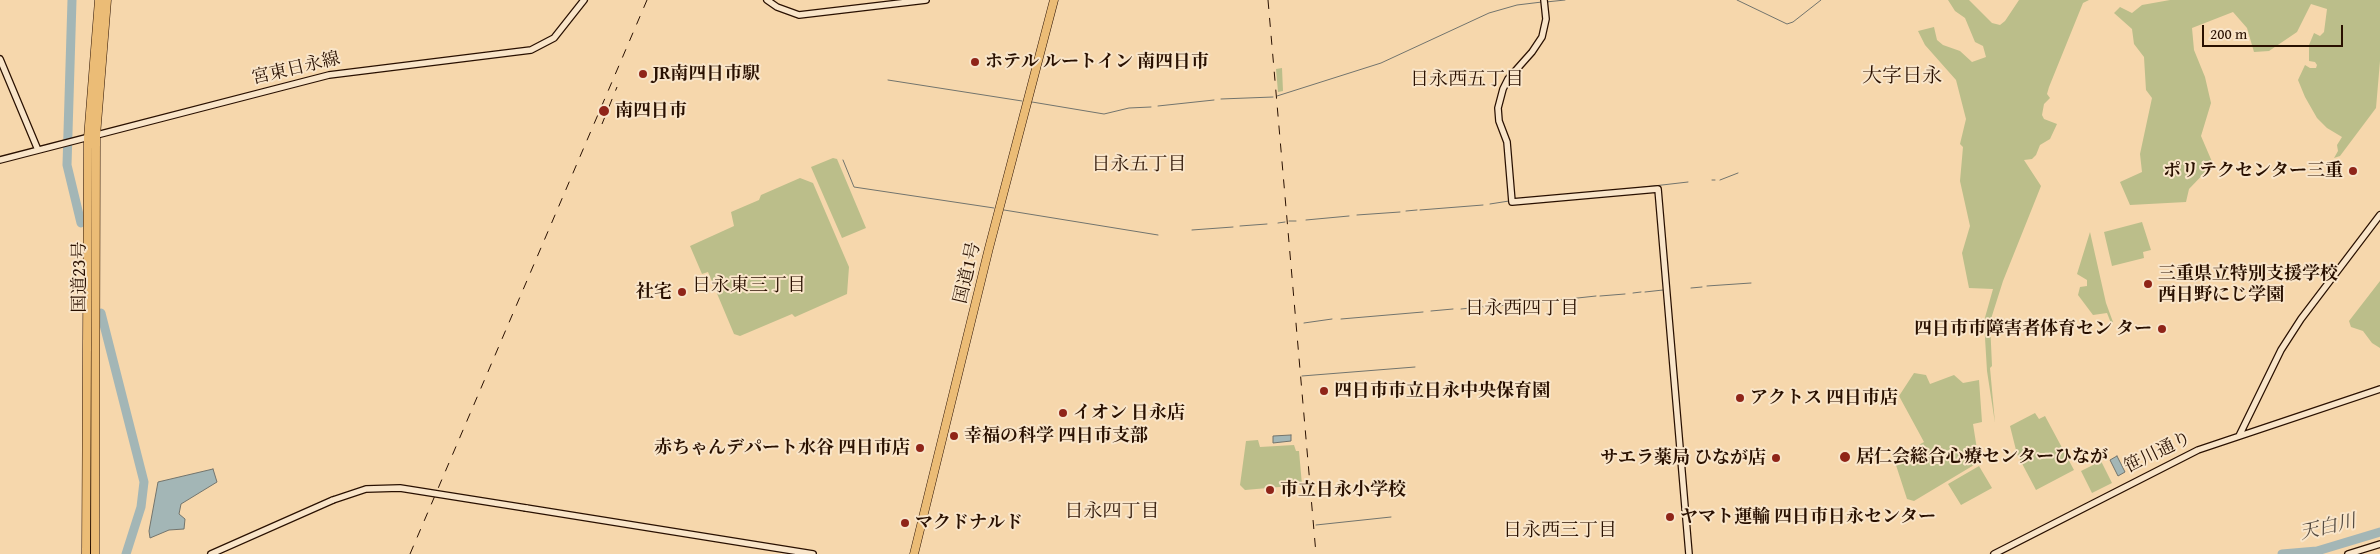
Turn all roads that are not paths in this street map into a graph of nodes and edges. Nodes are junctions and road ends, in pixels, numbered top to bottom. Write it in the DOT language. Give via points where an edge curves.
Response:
graph roads {
  1 [pos="99,0"];
  2 [pos="107,0"];
  3 [pos="584,0"];
  4 [pos="767,0"];
  5 [pos="926,0"];
  6 [pos="1054,0"];
  7 [pos="1545,2"];
  8 [pos="0,59"];
  9 [pos="92,137"];
  10 [pos="38,150"];
  11 [pos="0,160"];
  12 [pos="2380,215"];
  13 [pos="2380,389"];
  14 [pos="2239,436"];
  15 [pos="2380,544"];
  16 [pos="86,554"];
  17 [pos="95,554"];
  18 [pos="211,554"];
  19 [pos="812,554"];
  20 [pos="914,554"];
  21 [pos="1690,554"];
  22 [pos="1994,554"];
  23 [pos="2348,554"];
  1 -- 9 [label="highway, 国道23号"];
  2 -- 9 [label="highway, 国道23号"];
  3 -- 9 [label="street, 宮東日永線" via="554,38 532,50 329,75"];
  4 -- 5 [label="street" via="800,15"];
  6 -- 20 [label="highway, 国道1号"];
  7 -- 21 [label="street" via="1542,37 1508,79 1498,108 1507,142 1512,202 1658,189"];
  8 -- 10 [label="street"];
  9 -- 10 [label="street, 宮東日永線"];
  9 -- 16 [label="highway, 国道23号"];
  9 -- 17 [label="highway, 国道23号"];
  10 -- 11 [label="street, 宮東日永線"];
  12 -- 14 [label="street" via="2281,350"];
  13 -- 14 [label="street, 笹川通り"];
  14 -- 22 [label="street, 笹川通り" via="2182,457"];
  15 -- 23 [label="street"];
  18 -- 19 [label="street, bridge" via="354,492 400,488"];
}
